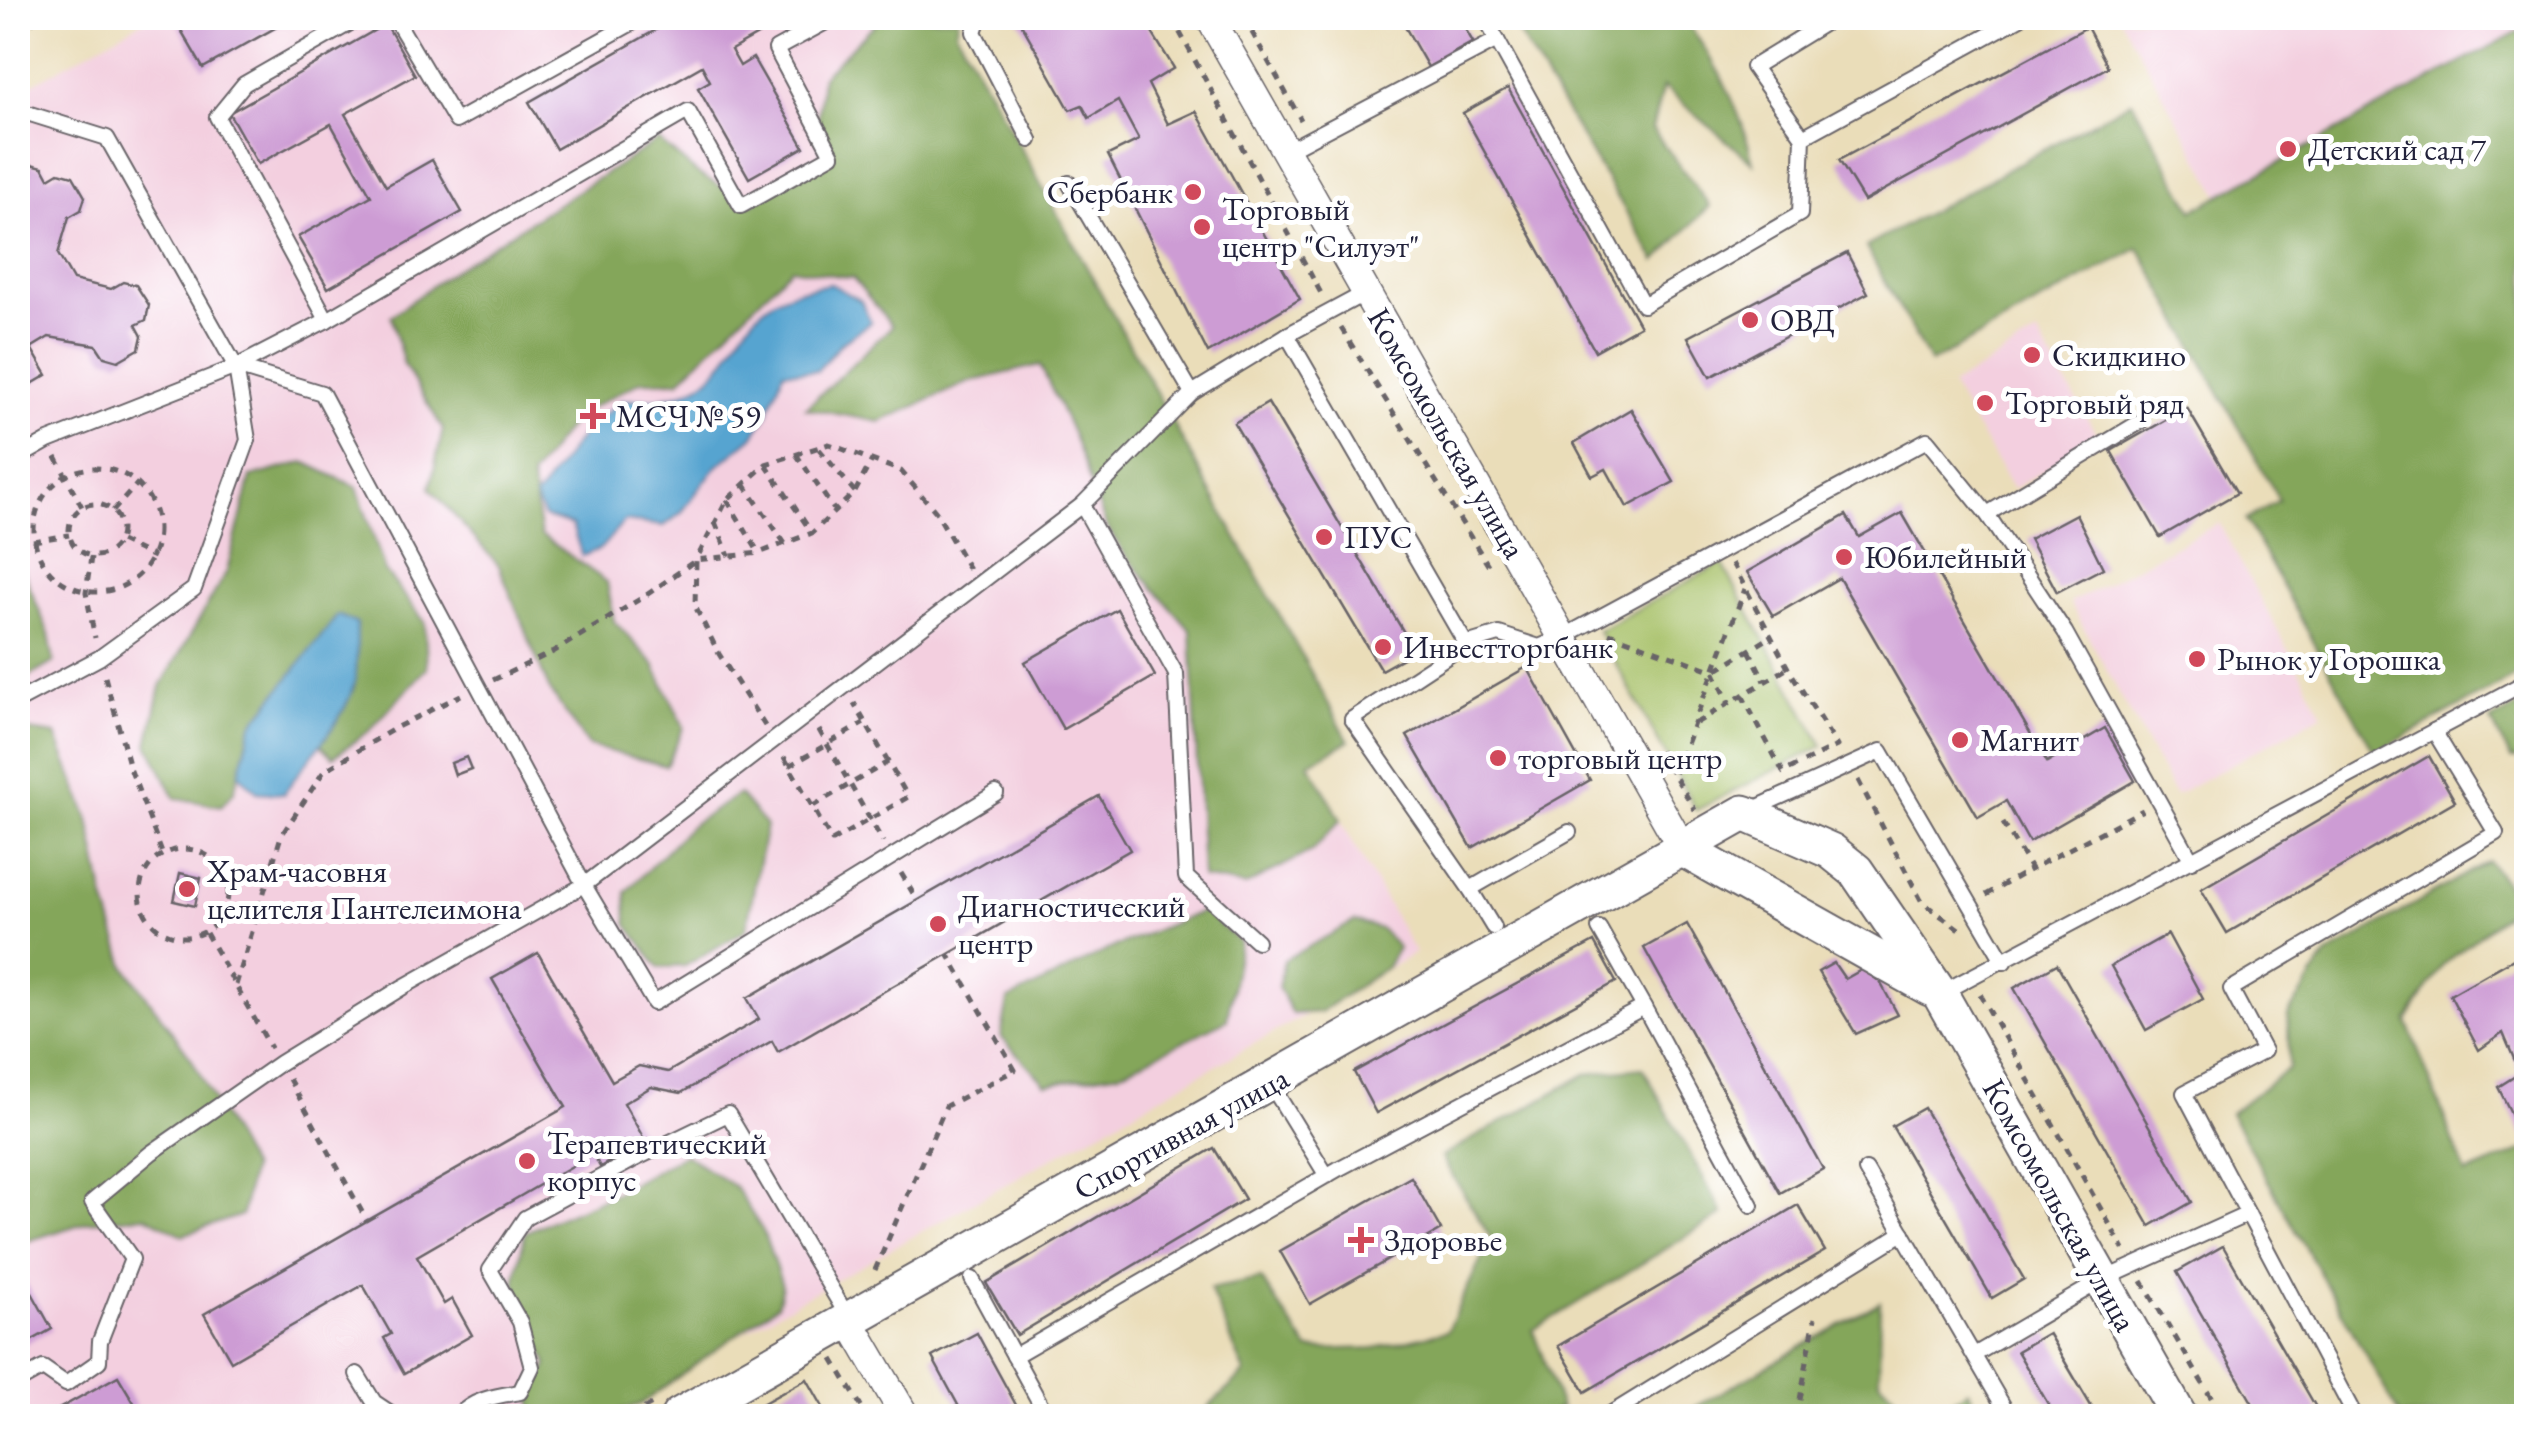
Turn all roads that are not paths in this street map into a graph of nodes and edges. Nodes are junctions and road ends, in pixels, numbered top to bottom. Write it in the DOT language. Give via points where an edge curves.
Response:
graph roads {
  1 [pos="359,18"];
  2 [pos="402,18"];
  3 [pos="641,18"];
  4 [pos="833,18"];
  5 [pos="978,18"];
  6 [pos="1210,18"];
  7 [pos="1485,18"];
  8 [pos="1833,18"];
  9 [pos="2020,18"];
  10 [pos="1497,40"];
  11 [pos="18,118"];
  12 [pos="1802,137"];
  13 [pos="1030,140"];
  14 [pos="1298,144"];
  15 [pos="1069,183"];
  16 [pos="1366,292"];
  17 [pos="327,320"];
  18 [pos="1287,335"];
  19 [pos="236,367"];
  20 [pos="1192,394"];
  21 [pos="2140,422"];
  22 [pos="18,458"];
  23 [pos="1082,505"];
  24 [pos="1988,514"];
  25 [pos="1575,631"];
  26 [pos="1466,644"];
  27 [pos="2526,682"];
  28 [pos="18,701"];
  29 [pos="2434,731"];
  30 [pos="996,793"];
  31 [pos="1744,814"];
  32 [pos="1569,832"];
  33 [pos="1683,849"];
  34 [pos="2192,860"];
  35 [pos="584,886"];
  36 [pos="1867,887"];
  37 [pos="1470,889"];
  38 [pos="1493,927"];
  39 [pos="1600,928"];
  40 [pos="1832,933"];
  41 [pos="1257,941"];
  42 [pos="2004,962"];
  43 [pos="1956,986"];
  44 [pos="1644,1007"];
  45 [pos="1270,1083"];
  46 [pos="1866,1170"];
  47 [pos="1327,1176"];
  48 [pos="1751,1205"];
  49 [pos="2248,1214"];
  50 [pos="1903,1234"];
  51 [pos="2117,1273"];
  52 [pos="972,1278"];
  53 [pos="850,1320"];
  54 [pos="1014,1356"];
  55 [pos="1974,1356"];
  56 [pos="357,1374"];
  57 [pos="18,1382"];
  58 [pos="395,1416"];
  59 [pos="458,1416"];
  60 [pos="679,1416"];
  61 [pos="904,1416"];
  62 [pos="1047,1416"];
  63 [pos="1606,1416"];
  64 [pos="2009,1416"];
  65 [pos="2179,1416"];
  66 [pos="2355,1416"];
  1 -- 17 [label="lane" via="244,84 218,117"];
  2 -- 3 [label="lane" via="396,20 456,121"];
  4 -- 17 [label="lane" via="776,49 832,155 741,206 688,111"];
  5 -- 13 [label="lane" via="974,32"];
  6 -- 14 [label="street, Комсомольская улица"];
  7 -- 10 [label="lane"];
  8 -- 12 [label="lane" via="1753,67"];
  9 -- 12 [label="lane"];
  10 -- 12 [label="lane" via="1642,305 1800,214"];
  10 -- 14 [label="lane"];
  11 -- 19 [label="lane" via="27,113 107,138"];
  14 -- 16 [label="street, Комсомольская улица"];
  15 -- 20 [label="lane"];
  16 -- 18 [label="lane"];
  16 -- 25 [label="street, Комсомольская улица"];
  17 -- 19 [label="lane"];
  18 -- 20 [label="lane"];
  18 -- 26 [label="lane"];
  19 -- 22 [label="lane"];
  19 -- 28 [label="lane" via="248,440 194,589 99,658"];
  19 -- 35 [label="lane" via="322,393"];
  20 -- 23 [label="lane"];
  21 -- 24 [label="lane"];
  23 -- 35 [label="lane"];
  23 -- 41 [label="lane" via="1176,674 1186,877"];
  24 -- 25 [label="lane" via="1927,440"];
  24 -- 34 [label="lane" via="2065,632"];
  25 -- 26 [label="lane" via="1540,647 1499,634"];
  25 -- 33 [label="street, Комсомольская улица"];
  26 -- 37 [label="lane" via="1352,719"];
  27 -- 29 [label="lane"];
  29 -- 34 [label="lane"];
  29 -- 49 [label="lane" via="2496,834 2231,989 2264,1051 2184,1093"];
  30 -- 35 [label="lane" via="654,1003"];
  31 -- 33 [label="street"];
  31 -- 36 [label="street, Комсомольская улица" via="1831,851"];
  31 -- 42 [label="lane" via="1881,752"];
  32 -- 37 [label="lane"];
  33 -- 40 [label="street"];
  33 -- 45 [label="street, Спортивная улица"];
  34 -- 42 [label="lane"];
  35 -- 57 [label="lane" via="280,1063 92,1202 132,1259 98,1361 66,1384 43,1368"];
  36 -- 40 [label="street" via="1863,917"];
  36 -- 43 [label="street, Комсомольская улица"];
  37 -- 38 [label="lane"];
  39 -- 44 [label="lane"];
  40 -- 43 [label="street"];
  42 -- 43 [label="lane"];
  43 -- 51 [label="street, Комсомольская улица"];
  44 -- 47 [label="lane"];
  44 -- 48 [label="lane"];
  45 -- 47 [label="lane"];
  45 -- 53 [label="street, Спортивная улица"];
  46 -- 50 [label="lane"];
  47 -- 54 [label="lane"];
  49 -- 51 [label="lane"];
  49 -- 66 [label="lane"];
  50 -- 55 [label="lane"];
  50 -- 63 [label="lane"];
  51 -- 55 [label="lane"];
  51 -- 65 [label="street, Комсомольская улица"];
  52 -- 54 [label="lane"];
  53 -- 59 [label="lane" via="728,1114 525,1218 490,1270 520,1322 532,1368 520,1392 468,1405"];
  53 -- 60 [label="street, Спортивная улица"];
  53 -- 61 [label="street"];
  54 -- 62 [label="lane"];
  55 -- 64 [label="lane"];
  56 -- 58 [label="lane" via="374,1402"];
}
